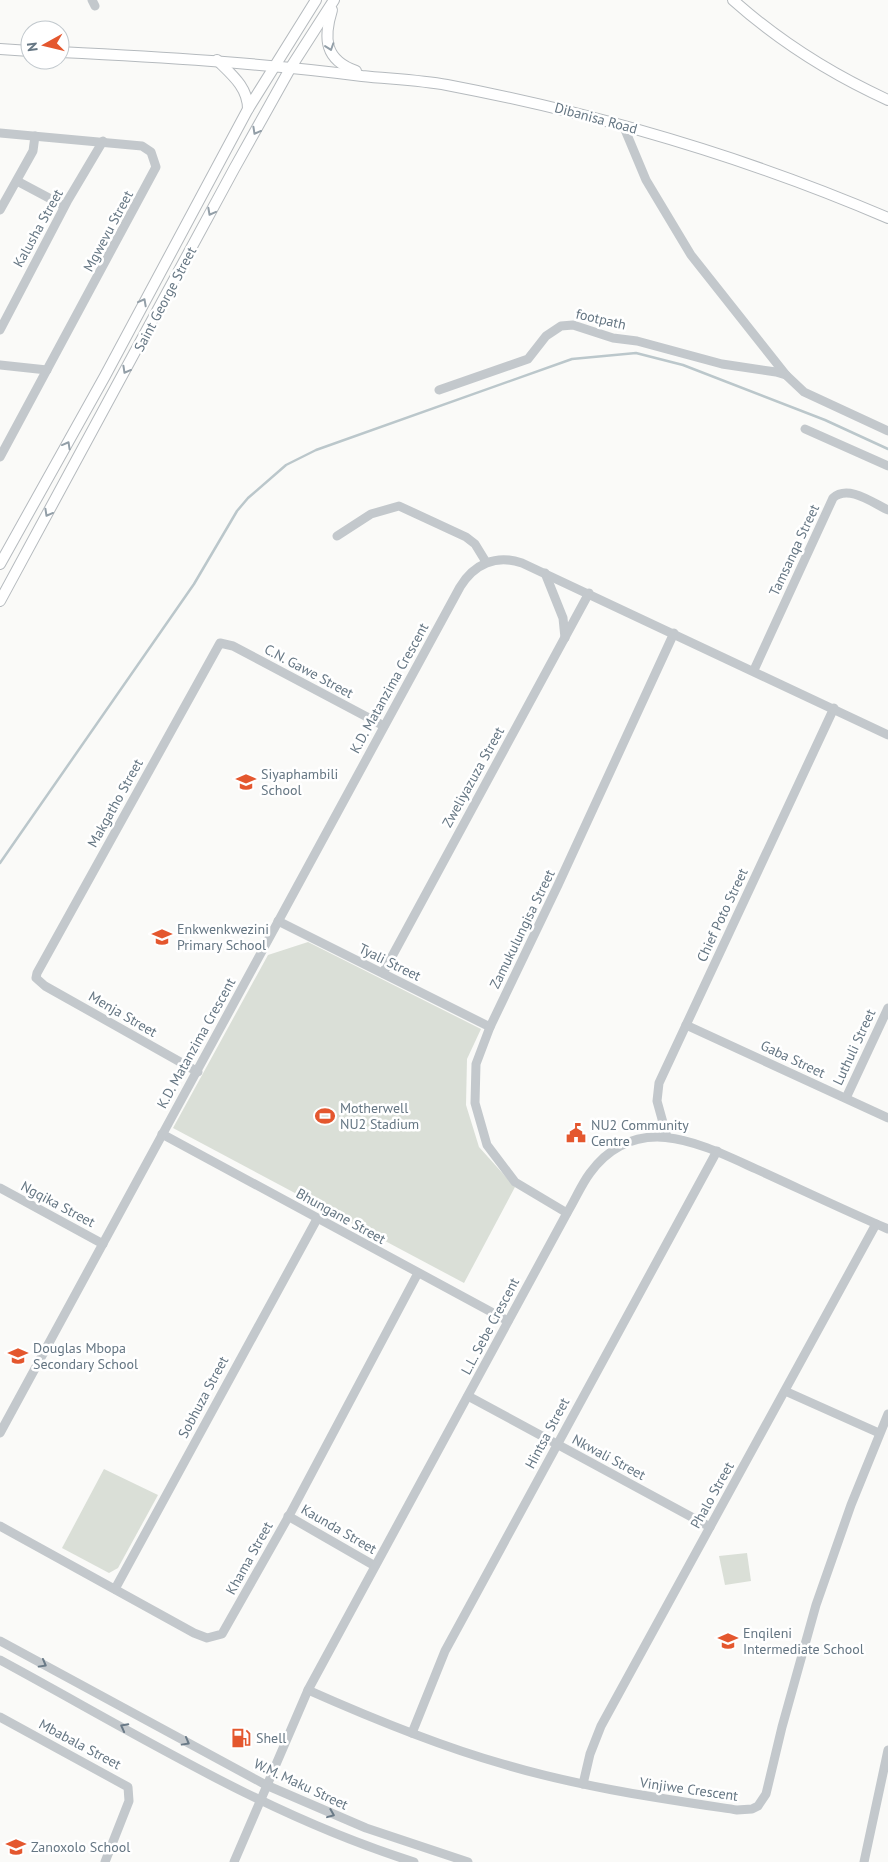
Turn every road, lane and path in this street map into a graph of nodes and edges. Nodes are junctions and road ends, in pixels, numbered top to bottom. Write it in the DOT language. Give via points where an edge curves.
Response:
graph roads {
  1 [pos="316,0"];
  2 [pos="335,0"];
  3 [pos="733,0"];
  4 [pos="0,49"];
  5 [pos="20,50"];
  6 [pos="70,53"];
  7 [pos="216,60"];
  8 [pos="274,65"];
  9 [pos="291,67"];
  10 [pos="369,77"];
  11 [pos="888,100"];
  12 [pos="248,109"];
  13 [pos="623,125"];
  14 [pos="0,133"];
  15 [pos="35,136"];
  16 [pos="103,142"];
  17 [pos="16,181"];
  18 [pos="64,206"];
  19 [pos="0,210"];
  20 [pos="888,218"];
  21 [pos="0,330"];
  22 [pos="0,365"];
  23 [pos="47,370"];
  24 [pos="786,375"];
  25 [pos="439,390"];
  26 [pos="805,428"];
  27 [pos="888,431"];
  28 [pos="0,457"];
  29 [pos="888,466"];
  30 [pos="888,510"];
  31 [pos="337,536"];
  32 [pos="486,562"];
  33 [pos="0,564"];
  34 [pos="544,573"];
  35 [pos="589,594"];
  36 [pos="0,601"];
  37 [pos="674,634"];
  38 [pos="565,638"];
  39 [pos="220,643"];
  40 [pos="754,670"];
  41 [pos="834,708"];
  42 [pos="384,726"];
  43 [pos="888,735"];
  44 [pos="278,921"];
  45 [pos="383,973"];
  46 [pos="36,978"];
  47 [pos="888,1008"];
  48 [pos="686,1025"];
  49 [pos="490,1027"];
  50 [pos="198,1072"];
  51 [pos="846,1098"];
  52 [pos="888,1118"];
  53 [pos="162,1134"];
  54 [pos="667,1137"];
  55 [pos="716,1151"];
  56 [pos="0,1188"];
  57 [pos="567,1213"];
  58 [pos="317,1219"];
  59 [pos="876,1224"];
  60 [pos="888,1229"];
  61 [pos="103,1244"];
  62 [pos="418,1273"];
  63 [pos="508,1321"];
  64 [pos="785,1391"];
  65 [pos="468,1396"];
  66 [pos="888,1414"];
  67 [pos="0,1433"];
  68 [pos="879,1434"];
  69 [pos="557,1444"];
  70 [pos="288,1516"];
  71 [pos="0,1526"];
  72 [pos="710,1527"];
  73 [pos="375,1566"];
  74 [pos="115,1589"];
  75 [pos="0,1641"];
  76 [pos="0,1660"];
  77 [pos="308,1690"];
  78 [pos="0,1717"];
  79 [pos="412,1733"];
  80 [pos="888,1750"];
  81 [pos="583,1784"];
  82 [pos="266,1785"];
  83 [pos="259,1801"];
  84 [pos="105,1862"];
  85 [pos="234,1862"];
  86 [pos="414,1862"];
  87 [pos="468,1862"];
  88 [pos="864,1862"];
  1 -- 8 [label="main road, Saint George Street"];
  2 -- 9 [label="main road, Saint George Street"];
  2 -- 10 [label="main road, one-way" via="328,24 327,44 333,56 345,67"];
  3 -- 11 [label="main road" via="811,60"];
  4 -- 5 [label="main road"];
  6 -- 7 [label="main road, Dibanisa Road"];
  7 -- 8 [label="main road, Dibanisa Road"];
  7 -- 12 [label="main road" via="242,86"];
  8 -- 9 [label="main road, Dibanisa Road"];
  8 -- 12 [label="main road, Saint George Street"];
  9 -- 10 [label="main road, Dibanisa Road"];
  9 -- 36 [label="main road, Saint George Street, one-way"];
  10 -- 13 [label="main road, Dibanisa Road" via="445,85"];
  33 -- 12 [label="main road, Saint George Street, one-way"];
  13 -- 20 [label="main road, Dibanisa Road" via="786,178"];
  13 -- 24 [label="street" via="649,186 691,256"];
  14 -- 15 [label="street, Mgwevu Street"];
  15 -- 16 [label="street, Mgwevu Street"];
  15 -- 17 [label="street" via="34,148"];
  16 -- 18 [label="street, Kalusha Street"];
  16 -- 23 [label="street, Mgwevu Street" via="142,146 155,158 156,170"];
  17 -- 18 [label="street"];
  17 -- 19 [label="street"];
  18 -- 21 [label="street, Kalusha Street"];
  22 -- 23 [label="street"];
  23 -- 28 [label="street, Mgwevu Street"];
  24 -- 25 [label="street, footpath" via="722,364 686,352 612,338 573,325 560,326 546,336 528,360"];
  24 -- 27 [label="street" via="804,392"];
  26 -- 29 [label="street"];
  30 -- 40 [label="street, Tamsanqa Street" via="849,492 833,498"];
  31 -- 32 [label="street" via="371,514 399,506 466,537 475,544"];
  32 -- 34 [label="street" via="513,560"];
  32 -- 42 [label="street, K.D. Matanzima Crescent" via="462,583"];
  34 -- 35 [label="street"];
  34 -- 38 [label="street" via="563,618"];
  35 -- 37 [label="street"];
  35 -- 38 [label="street, Zweliyazuza Street"];
  37 -- 40 [label="street"];
  37 -- 49 [label="street, Zamukulungisa Street"];
  38 -- 45 [label="street, Zweliyazuza Street"];
  39 -- 42 [label="street, C.N. Gawe Street" via="233,646"];
  39 -- 46 [label="street, Makgatho Street"];
  40 -- 41 [label="street"];
  41 -- 43 [label="street"];
  41 -- 48 [label="street, Chief Poto Street"];
  42 -- 44 [label="street, K.D. Matanzima Crescent"];
  44 -- 45 [label="street, Tyali Street"];
  44 -- 50 [label="street, K.D. Matanzima Crescent"];
  45 -- 49 [label="street, Tyali Street"];
  46 -- 50 [label="street, Menja Street"];
  47 -- 51 [label="street, Luthuli Street"];
  48 -- 51 [label="street, Gaba Street"];
  48 -- 54 [label="street, Chief Poto Street" via="657,1091"];
  49 -- 57 [label="street, Zamukulungisa Street" via="474,1074 478,1117 487,1145 516,1182"];
  50 -- 53 [label="street, K.D. Matanzima Crescent"];
  51 -- 52 [label="street, Gaba Street"];
  53 -- 58 [label="street, Bhungane Street"];
  53 -- 61 [label="street, K.D. Matanzima Crescent"];
  54 -- 55 [label="street, L.L. Sebe Crescent" via="695,1142"];
  54 -- 57 [label="street, L.L. Sebe Crescent" via="637,1141 605,1158 590,1173"];
  55 -- 59 [label="street, L.L. Sebe Crescent"];
  55 -- 69 [label="street, Hintsa Street"];
  56 -- 61 [label="street, Ngqika Street"];
  57 -- 63 [label="street, L.L. Sebe Crescent"];
  58 -- 62 [label="street, Bhungane Street"];
  58 -- 74 [label="street, Sobhuza Street"];
  59 -- 60 [label="street, L.L. Sebe Crescent"];
  59 -- 64 [label="street, Phalo Street"];
  61 -- 67 [label="street, K.D. Matanzima Crescent"];
  62 -- 63 [label="street, Bhungane Street"];
  62 -- 70 [label="street, Khama Street"];
  63 -- 65 [label="street, L.L. Sebe Crescent"];
  64 -- 68 [label="street"];
  64 -- 72 [label="street, Phalo Street"];
  65 -- 69 [label="street, Nkwali Street"];
  65 -- 73 [label="street, L.L. Sebe Crescent"];
  66 -- 68 [label="street, Vinjiwe Crescent"];
  68 -- 81 [label="street, Vinjiwe Crescent" via="816,1605 763,1800 752,1809 737,1810"];
  69 -- 72 [label="street, Nkwali Street"];
  69 -- 79 [label="street, Hintsa Street" via="445,1651"];
  70 -- 73 [label="street, Kaunda Street"];
  70 -- 74 [label="street, Khama Street" via="225,1631 218,1636 207,1638 194,1633"];
  71 -- 74 [label="street, Khama Street"];
  72 -- 81 [label="street, Phalo Street" via="596,1737"];
  73 -- 77 [label="street, L.L. Sebe Crescent"];
  75 -- 82 [label="street, W.M. Maku Street, one-way"];
  83 -- 76 [label="street, one-way"];
  77 -- 79 [label="street, Vinjiwe Crescent"];
  77 -- 82 [label="street, L.L. Sebe Crescent"];
  78 -- 84 [label="street, Mbabala Street" via="128,1787 129,1801"];
  79 -- 81 [label="street, Vinjiwe Crescent" via="502,1764"];
  80 -- 88 [label="street"];
  82 -- 83 [label="street, L.L. Sebe Crescent"];
  82 -- 87 [label="street, W.M. Maku Street, one-way" via="366,1828"];
  83 -- 85 [label="street, L.L. Sebe Crescent"];
  83 -- 86 [label="street" via="336,1835"];
}
